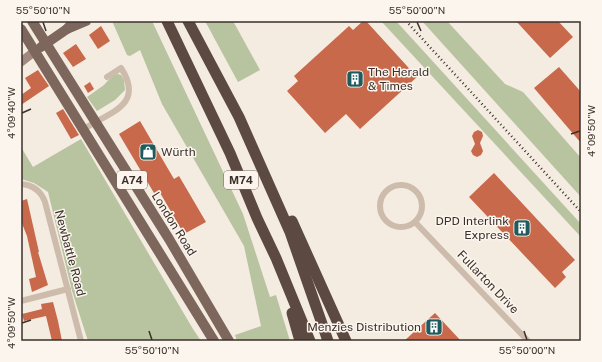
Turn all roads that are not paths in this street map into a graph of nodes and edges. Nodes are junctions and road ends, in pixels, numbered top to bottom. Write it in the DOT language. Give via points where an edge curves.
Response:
graph roads {
  1 [pos="32,21"];
  2 [pos="86,21"];
  3 [pos="167,21"];
  4 [pos="188,21"];
  5 [pos="68,25"];
  6 [pos="21,29"];
  7 [pos="46,44"];
  8 [pos="35,51"];
  9 [pos="21,62"];
  10 [pos="107,77"];
  11 [pos="239,117"];
  12 [pos="95,122"];
  13 [pos="84,129"];
  14 [pos="21,184"];
  15 [pos="415,222"];
  16 [pos="276,258"];
  17 [pos="68,289"];
  18 [pos="21,302"];
  19 [pos="81,341"];
  20 [pos="214,341"];
  21 [pos="229,341"];
  22 [pos="300,341"];
  23 [pos="310,341"];
  24 [pos="328,341"];
  25 [pos="346,341"];
  26 [pos="528,341"];
  1 -- 7 [label="main road, London Road / A74"];
  2 -- 5 [label="main road"];
  3 -- 16 [label="highway, M74" via="230,153"];
  4 -- 11 [label="highway, M74"];
  5 -- 7 [label="main road"];
  6 -- 8 [label="main road, A74"];
  7 -- 8 [label="main road"];
  7 -- 12 [label="main road, London Road / A74"];
  8 -- 9 [label="main road"];
  8 -- 13 [label="main road, A74"];
  10 -- 12 [label="street" via="121,68 128,80 130,95 122,105"];
  11 -- 24 [label="highway, M74" via="290,232"];
  11 -- 25 [label="highway, M74" via="297,231"];
  12 -- 13 [label="street"];
  12 -- 21 [label="main road, London Road / A74" via="169,239"];
  13 -- 20 [label="main road, A74"];
  14 -- 17 [label="street, Newbattle Road" via="34,187 44,198"];
  15 -- 15 [label="street" via="409,226 396,227 385,220 380,208 385,192 401,185 417,192 422,211"];
  15 -- 26 [label="street, Fullarton Drive"];
  16 -- 22 [label="highway, M74"];
  16 -- 23 [label="highway, M74"];
  17 -- 18 [label="street"];
  17 -- 19 [label="street, Newbattle Road"];
}
